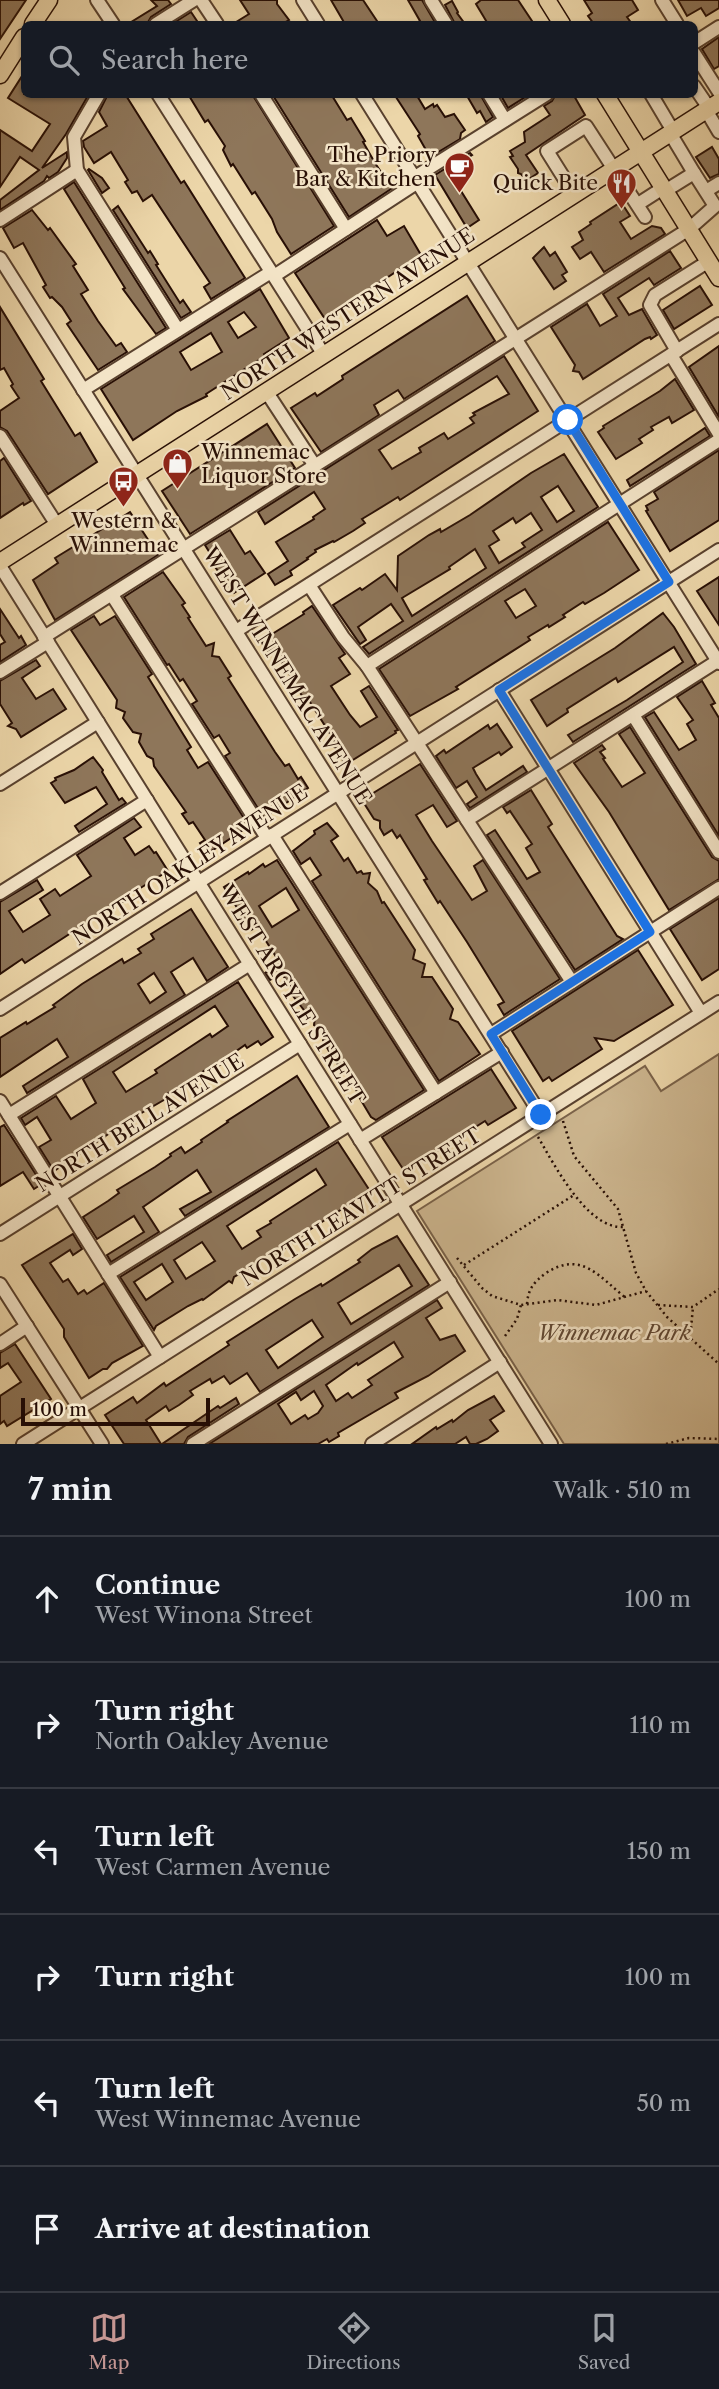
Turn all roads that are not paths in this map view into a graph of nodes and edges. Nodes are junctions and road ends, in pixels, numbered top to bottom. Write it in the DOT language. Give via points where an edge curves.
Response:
graph roads {
  1 [pos="49,0"];
  2 [pos="97,0"];
  3 [pos="194,0"];
  4 [pos="201,0"];
  5 [pos="303,0"];
  6 [pos="431,0"];
  7 [pos="547,0"];
  8 [pos="662,0"];
  9 [pos="35,21"];
  10 [pos="111,21"];
  11 [pos="161,21"];
  12 [pos="215,21"];
  13 [pos="316,21"];
  14 [pos="444,21"];
  15 [pos="560,21"];
  16 [pos="675,21"];
  17 [pos="719,27"];
  18 [pos="698,41"];
  19 [pos="21,42"];
  20 [pos="698,58"];
  21 [pos="0,75"];
  22 [pos="698,90"];
  23 [pos="719,92"];
  24 [pos="97,98"];
  25 [pos="161,98"];
  26 [pos="264,98"];
  27 [pos="365,98"];
  28 [pos="491,98"];
  29 [pos="541,98"];
  30 [pos="607,98"];
  31 [pos="653,98"];
  32 [pos="711,107"];
  33 [pos="505,120"];
  34 [pos="672,132"];
  35 [pos="719,132"];
  36 [pos="641,152"];
  37 [pos="614,169"];
  38 [pos="76,170"];
  39 [pos="694,173"];
  40 [pos="416,180"];
  41 [pos="719,183"];
  42 [pos="664,190"];
  43 [pos="706,191"];
  44 [pos="574,194"];
  45 [pos="638,204"];
  46 [pos="645,217"];
  47 [pos="0,220"];
  48 [pos="346,229"];
  49 [pos="689,229"];
  50 [pos="0,258"];
  51 [pos="709,261"];
  52 [pos="469,262"];
  53 [pos="273,274"];
  54 [pos="719,278"];
  55 [pos="719,324"];
  56 [pos="178,330"];
  57 [pos="517,338"];
  58 [pos="674,353"];
  59 [pos="324,355"];
  60 [pos="83,390"];
  61 [pos="267,391"];
  62 [pos="568,420"];
  63 [pos="0,436"];
  64 [pos="717,444"];
  65 [pos="314,466"];
  66 [pos="137,474"];
  67 [pos="620,504"];
  68 [pos="57,526"];
  69 [pos="184,549"];
  70 [pos="719,550"];
  71 [pos="0,564"];
  72 [pos="669,582"];
  73 [pos="309,585"];
  74 [pos="112,595"];
  75 [pos="236,631"];
  76 [pos="46,640"];
  77 [pos="719,661"];
  78 [pos="367,666"];
  79 [pos="0,673"];
  80 [pos="499,690"];
  81 [pos="633,715"];
  82 [pos="97,722"];
  83 [pos="417,743"];
  84 [pos="548,769"];
  85 [pos="0,784"];
  86 [pos="338,793"];
  87 [pos="147,800"];
  88 [pos="467,820"];
  89 [pos="270,836"];
  90 [pos="719,852"];
  91 [pos="198,882"];
  92 [pos="719,888"];
  93 [pos="0,893"];
  94 [pos="650,932"];
  95 [pos="250,964"];
  96 [pos="572,982"];
  97 [pos="719,1002"];
  98 [pos="0,1009"];
  99 [pos="701,1013"];
  100 [pos="491,1034"];
  101 [pos="300,1044"];
  102 [pos="502,1052"];
  103 [pos="436,1093"];
  104 [pos="0,1101"];
  105 [pos="9,1115"];
  106 [pos="541,1115"];
  107 [pos="350,1124"];
  108 [pos="360,1140"];
  109 [pos="59,1196"];
  110 [pos="401,1204"];
  111 [pos="0,1234"];
  112 [pos="108,1274"];
  113 [pos="450,1282"];
  114 [pos="0,1284"];
  115 [pos="27,1326"];
  116 [pos="0,1344"];
  117 [pos="160,1357"];
  118 [pos="500,1362"];
  119 [pos="79,1408"];
  120 [pos="546,1442"];
  121 [pos="23,1444"];
  122 [pos="102,1444"];
  123 [pos="193,1444"];
  124 [pos="372,1444"];
  1 -- 9 [label="main road"];
  2 -- 10 [label="street"];
  3 -- 11 [label="street"];
  4 -- 12 [label="street"];
  5 -- 13 [label="street"];
  6 -- 14 [label="street"];
  7 -- 15 [label="main road"];
  8 -- 16 [label="street"];
  17 -- 18 [label="street"];
  19 -- 21 [label="main road"];
  20 -- 23 [label="street"];
  22 -- 32 [label="street"];
  24 -- 38 [label="street" via="74,137"];
  25 -- 53 [label="street"];
  26 -- 48 [label="street"];
  27 -- 40 [label="street"];
  28 -- 33 [label="street"];
  29 -- 33 [label="street"];
  30 -- 36 [label="main road"];
  31 -- 34 [label="street"];
  32 -- 34 [label="main road, NORTH WESTERN AVENUE"];
  32 -- 35 [label="street"];
  33 -- 40 [label="street"];
  34 -- 36 [label="main road, NORTH WESTERN AVENUE"];
  34 -- 39 [label="street"];
  36 -- 37 [label="main road, NORTH WESTERN AVENUE"];
  36 -- 42 [label="main road"];
  37 -- 44 [label="main road, NORTH WESTERN AVENUE"];
  37 -- 44 [label="street" via="586,126 547,150"];
  37 -- 45 [label="street"];
  38 -- 47 [label="street"];
  38 -- 56 [label="street"];
  39 -- 42 [label="street"];
  39 -- 43 [label="street"];
  40 -- 48 [label="street"];
  40 -- 52 [label="street"];
  41 -- 43 [label="street"];
  42 -- 45 [label="street"];
  42 -- 49 [label="main road"];
  43 -- 49 [label="street" via="715,206"];
  44 -- 52 [label="main road, NORTH WESTERN AVENUE"];
  45 -- 46 [label="street"];
  48 -- 53 [label="street"];
  49 -- 51 [label="main road"];
  49 -- 57 [label="street"];
  50 -- 60 [label="street, WEST WINNEMAC AVENUE"];
  51 -- 54 [label="main road"];
  51 -- 58 [label="street" via="654,295 650,305"];
  52 -- 57 [label="street"];
  52 -- 59 [label="main road, NORTH WESTERN AVENUE"];
  53 -- 56 [label="street"];
  53 -- 59 [label="street"];
  55 -- 58 [label="street"];
  56 -- 60 [label="street"];
  57 -- 62 [label="street"];
  57 -- 65 [label="street"];
  58 -- 62 [label="street"];
  58 -- 64 [label="street"];
  59 -- 61 [label="main road, NORTH WESTERN AVENUE"];
  60 -- 66 [label="street, WEST WINNEMAC AVENUE"];
  61 -- 65 [label="street"];
  61 -- 66 [label="main road, NORTH WESTERN AVENUE"];
  62 -- 67 [label="street"];
  62 -- 73 [label="street"];
  63 -- 68 [label="street"];
  64 -- 67 [label="street"];
  65 -- 69 [label="street"];
  66 -- 68 [label="main road, NORTH WESTERN AVENUE"];
  66 -- 69 [label="street, WEST WINNEMAC AVENUE"];
  67 -- 72 [label="street"];
  67 -- 78 [label="street"];
  68 -- 71 [label="main road, NORTH WESTERN AVENUE"];
  69 -- 74 [label="street"];
  69 -- 75 [label="street, WEST WINNEMAC AVENUE"];
  70 -- 72 [label="street, NORTH OAKLEY AVENUE"];
  71 -- 76 [label="street, WEST ARGYLE STREET"];
  72 -- 77 [label="street"];
  72 -- 80 [label="street, NORTH OAKLEY AVENUE"];
  73 -- 75 [label="street"];
  73 -- 78 [label="street"];
  74 -- 76 [label="street"];
  74 -- 89 [label="street"];
  75 -- 86 [label="street, WEST WINNEMAC AVENUE"];
  76 -- 79 [label="street"];
  76 -- 82 [label="street, WEST ARGYLE STREET"];
  77 -- 81 [label="street"];
  78 -- 83 [label="street"];
  80 -- 83 [label="street, NORTH OAKLEY AVENUE"];
  80 -- 84 [label="street"];
  81 -- 84 [label="street"];
  81 -- 90 [label="street"];
  82 -- 85 [label="street"];
  82 -- 87 [label="street, WEST ARGYLE STREET"];
  83 -- 86 [label="street, NORTH OAKLEY AVENUE"];
  83 -- 88 [label="street"];
  84 -- 88 [label="street"];
  84 -- 94 [label="street"];
  86 -- 89 [label="street, NORTH OAKLEY AVENUE"];
  86 -- 100 [label="street, WEST WINNEMAC AVENUE"];
  87 -- 91 [label="street, WEST ARGYLE STREET"];
  87 -- 93 [label="street"];
  88 -- 96 [label="street"];
  89 -- 91 [label="street, NORTH OAKLEY AVENUE"];
  89 -- 103 [label="street"];
  91 -- 95 [label="street, WEST ARGYLE STREET"];
  91 -- 98 [label="street, NORTH OAKLEY AVENUE"];
  92 -- 94 [label="street"];
  94 -- 96 [label="street"];
  94 -- 99 [label="street"];
  95 -- 101 [label="street, WEST ARGYLE STREET"];
  95 -- 105 [label="street"];
  96 -- 100 [label="street"];
  97 -- 99 [label="street, NORTH LEAVITT STREET"];
  99 -- 106 [label="street, NORTH LEAVITT STREET"];
  100 -- 102 [label="street, WEST WINNEMAC AVENUE"];
  101 -- 107 [label="street, WEST ARGYLE STREET"];
  101 -- 109 [label="street, NORTH BELL AVENUE"];
  102 -- 103 [label="street"];
  102 -- 106 [label="street, WEST WINNEMAC AVENUE"];
  103 -- 108 [label="street"];
  104 -- 105 [label="street"];
  105 -- 109 [label="street"];
  106 -- 110 [label="street, NORTH LEAVITT STREET"];
  107 -- 108 [label="street, WEST ARGYLE STREET"];
  107 -- 112 [label="street"];
  108 -- 110 [label="street, WEST ARGYLE STREET"];
  109 -- 111 [label="street, NORTH BELL AVENUE"];
  109 -- 112 [label="street"];
  110 -- 113 [label="street, WEST ARGYLE STREET"];
  110 -- 117 [label="street, NORTH LEAVITT STREET"];
  112 -- 117 [label="street"];
  113 -- 118 [label="street, WEST ARGYLE STREET"];
  113 -- 123 [label="street"];
  114 -- 115 [label="street"];
  115 -- 116 [label="street"];
  115 -- 119 [label="street"];
  117 -- 119 [label="street, NORTH LEAVITT STREET"];
  118 -- 120 [label="street, WEST ARGYLE STREET"];
  118 -- 124 [label="street"];
  119 -- 121 [label="street, NORTH LEAVITT STREET"];
  119 -- 122 [label="street"];
}
